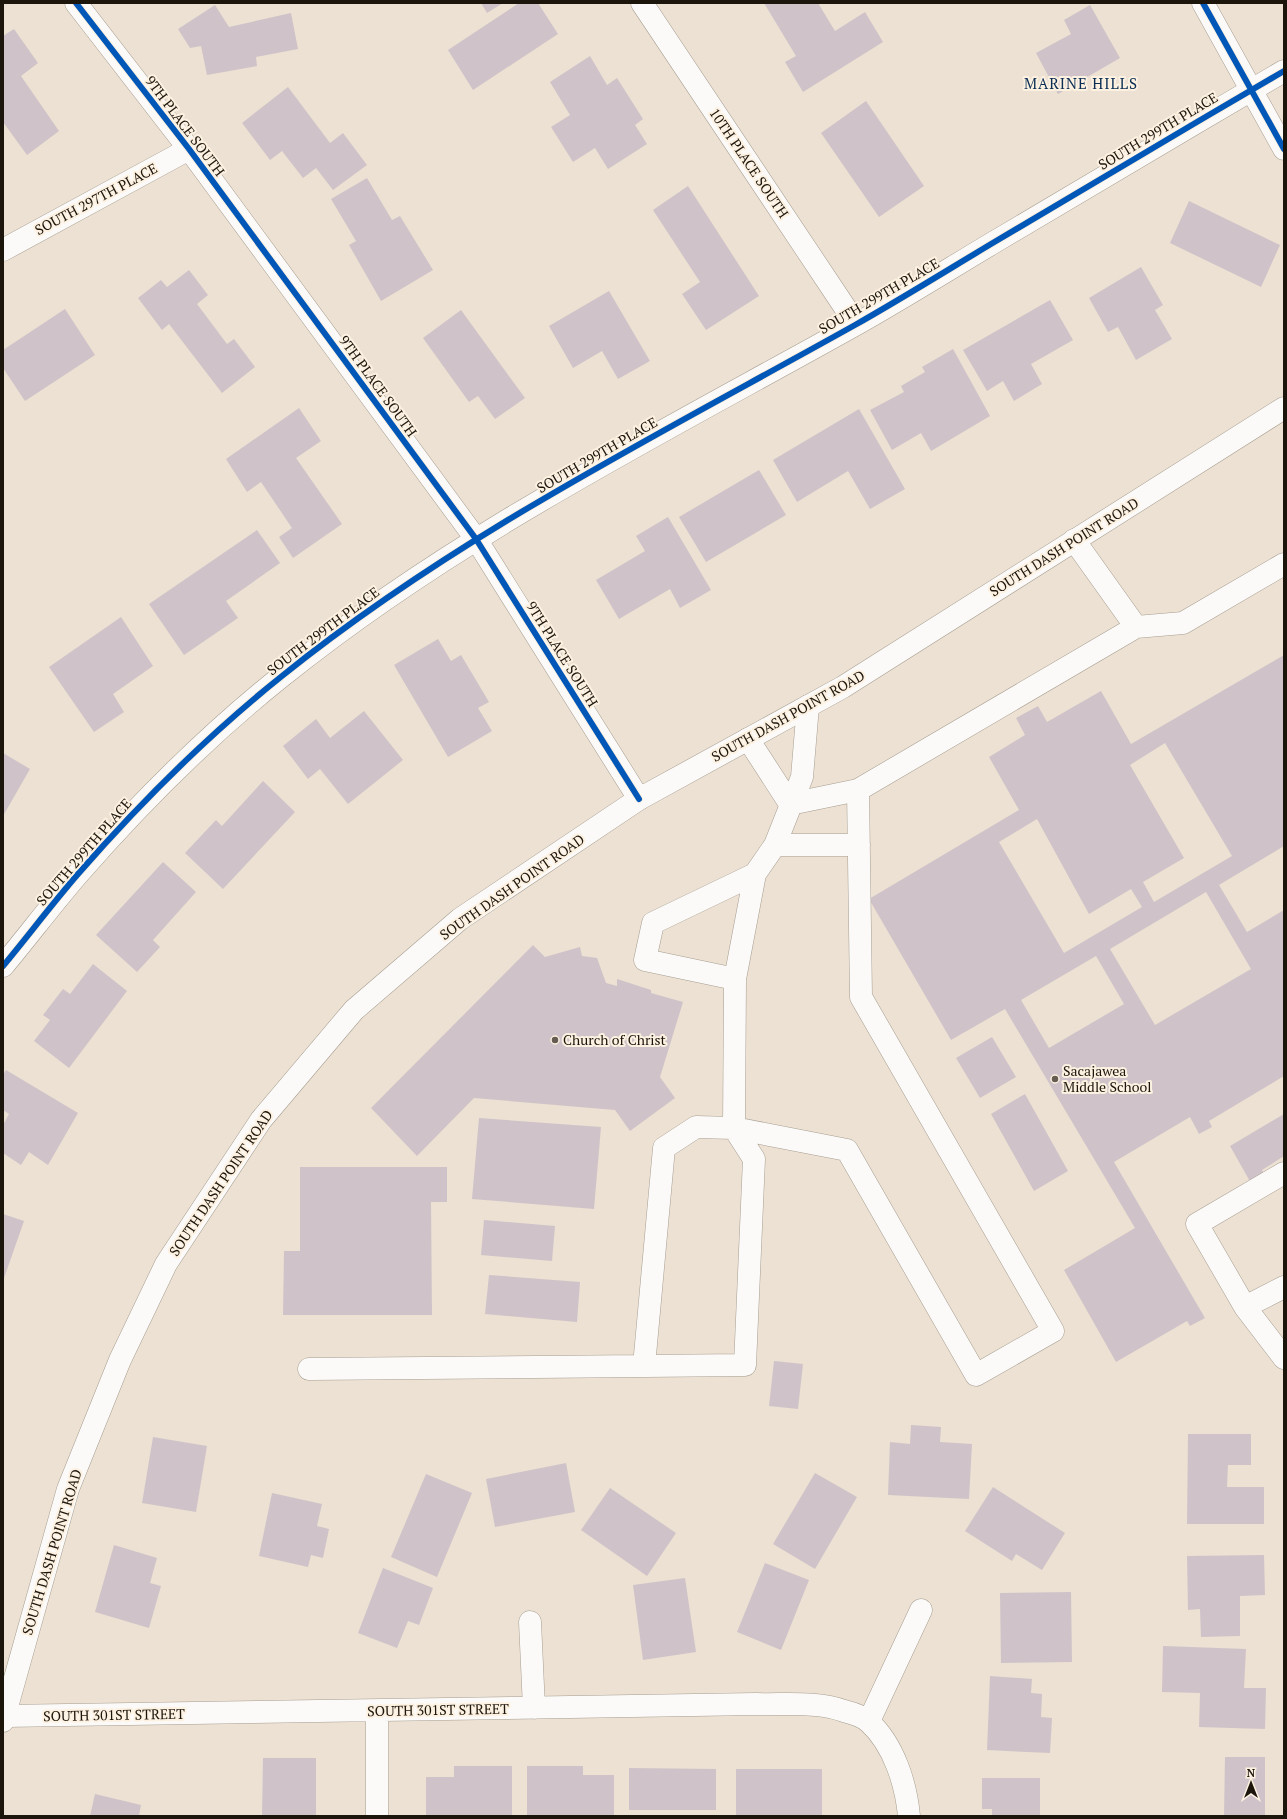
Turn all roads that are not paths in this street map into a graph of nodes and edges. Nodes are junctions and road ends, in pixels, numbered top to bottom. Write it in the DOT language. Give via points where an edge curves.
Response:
graph roads {
  1 [pos="76,3"];
  2 [pos="642,3"];
  3 [pos="1203,3"];
  4 [pos="1284,71"];
  5 [pos="1250,90"];
  6 [pos="189,149"];
  7 [pos="1284,149"];
  8 [pos="3,250"];
  9 [pos="856,324"];
  10 [pos="1284,408"];
  11 [pos="476,539"];
  12 [pos="1074,540"];
  13 [pos="1284,564"];
  14 [pos="1136,627"];
  15 [pos="808,706"];
  16 [pos="748,739"];
  17 [pos="858,790"];
  18 [pos="639,799"];
  19 [pos="790,804"];
  20 [pos="774,845"];
  21 [pos="859,845"];
  22 [pos="755,874"];
  23 [pos="3,966"];
  24 [pos="735,979"];
  25 [pos="734,1128"];
  26 [pos="1284,1173"];
  27 [pos="1284,1287"];
  28 [pos="1245,1307"];
  29 [pos="1284,1358"];
  30 [pos="644,1366"];
  31 [pos="310,1369"];
  32 [pos="921,1610"];
  33 [pos="530,1622"];
  34 [pos="534,1708"];
  35 [pos="377,1711"];
  36 [pos="4,1719"];
  37 [pos="869,1721"];
  38 [pos="377,1816"];
  39 [pos="909,1816"];
  1 -- 6 [label="street, 9TH PLACE SOUTH"];
  2 -- 9 [label="street, 10TH PLACE SOUTH"];
  3 -- 5 [label="street"];
  4 -- 5 [label="street, SOUTH 299TH PLACE"];
  5 -- 7 [label="street"];
  5 -- 9 [label="street, SOUTH 299TH PLACE"];
  6 -- 8 [label="street, SOUTH 297TH PLACE"];
  6 -- 11 [label="street, 9TH PLACE SOUTH"];
  9 -- 11 [label="street, SOUTH 299TH PLACE" via="749,382"];
  10 -- 12 [label="street, SOUTH DASH POINT ROAD"];
  11 -- 18 [label="street, 9TH PLACE SOUTH"];
  11 -- 23 [label="street, SOUTH 299TH PLACE" via="420,575 281,676 203,744 139,807 77,875"];
  12 -- 14 [label="street"];
  12 -- 15 [label="street, SOUTH DASH POINT ROAD" via="843,687"];
  13 -- 14 [label="street" via="1183,623"];
  14 -- 17 [label="street"];
  15 -- 16 [label="street, SOUTH DASH POINT ROAD"];
  15 -- 19 [label="street" via="802,777"];
  16 -- 18 [label="street, SOUTH DASH POINT ROAD"];
  16 -- 19 [label="street"];
  17 -- 19 [label="street"];
  17 -- 21 [label="street"];
  18 -- 36 [label="street, SOUTH DASH POINT ROAD" via="460,919 354,1010 261,1120 166,1264 120,1360 68,1489"];
  19 -- 20 [label="street"];
  20 -- 21 [label="street"];
  20 -- 22 [label="street"];
  21 -- 25 [label="street" via="861,997 1053,1331 976,1375 847,1150"];
  22 -- 24 [label="street"];
  22 -- 24 [label="street" via="653,923 645,960"];
  24 -- 25 [label="street"];
  25 -- 30 [label="street" via="696,1127 664,1148"];
  25 -- 30 [label="street" via="754,1158 745,1365"];
  26 -- 28 [label="street" via="1197,1224"];
  27 -- 28 [label="street"];
  28 -- 29 [label="street"];
  30 -- 31 [label="street"];
  32 -- 37 [label="street"];
  33 -- 34 [label="street"];
  34 -- 35 [label="street, SOUTH 301ST STREET"];
  34 -- 37 [label="street, SOUTH 301ST STREET" via="756,1704 813,1706 844,1710"];
  35 -- 36 [label="street, SOUTH 301ST STREET"];
  35 -- 38 [label="street"];
  37 -- 39 [label="street" via="887,1746 900,1773"];
}
